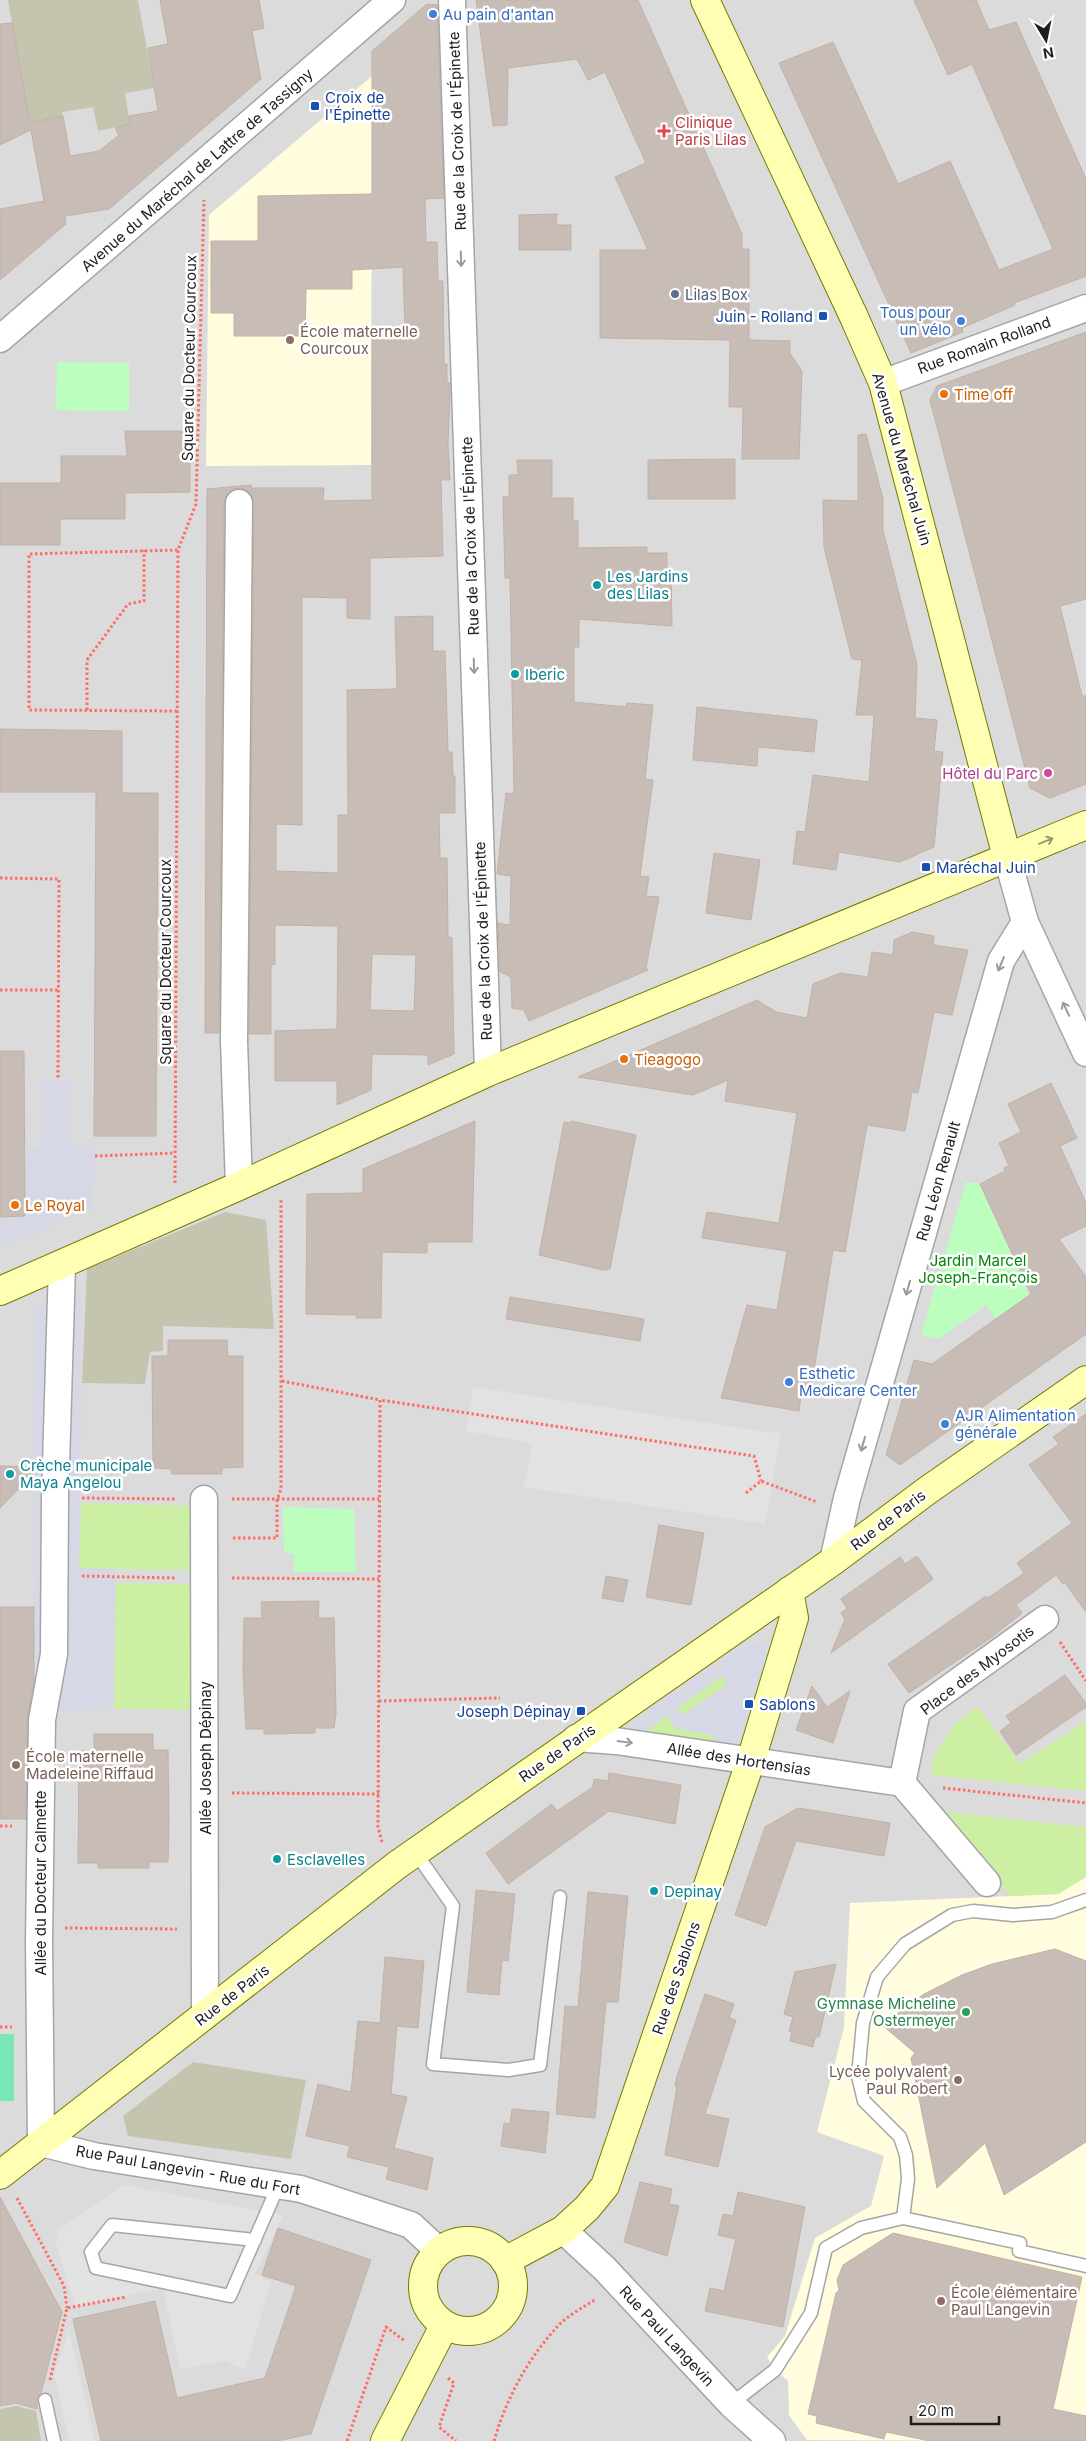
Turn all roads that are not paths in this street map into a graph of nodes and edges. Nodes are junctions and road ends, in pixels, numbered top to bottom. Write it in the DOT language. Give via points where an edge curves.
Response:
graph roads {
  1 [pos="392,0"];
  2 [pos="452,0"];
  3 [pos="705,0"];
  4 [pos="1086,308"];
  5 [pos="0,339"];
  6 [pos="883,383"];
  7 [pos="239,503"];
  8 [pos="1086,825"];
  9 [pos="1007,856"];
  10 [pos="1026,922"];
  11 [pos="1086,1053"];
  12 [pos="488,1072"];
  13 [pos="239,1186"];
  14 [pos="62,1265"];
  15 [pos="0,1291"];
  16 [pos="1086,1380"];
  17 [pos="204,1499"];
  18 [pos="833,1561"];
  19 [pos="789,1591"];
  20 [pos="1045,1619"];
  21 [pos="576,1738"];
  22 [pos="751,1760"];
  23 [pos="902,1783"];
  24 [pos="406,1859"];
  25 [pos="987,1883"];
  26 [pos="560,1897"];
  27 [pos="1086,1900"];
  28 [pos="205,2016"];
  29 [pos="41,2143"];
  30 [pos="6,2183"];
  31 [pos="279,2184"];
  32 [pos="903,2218"];
  33 [pos="563,2230"];
  34 [pos="255,2240"];
  35 [pos="439,2251"];
  36 [pos="505,2261"];
  37 [pos="1086,2266"];
  38 [pos="444,2326"];
  39 [pos="45,2400"];
  40 [pos="731,2404"];
  41 [pos="54,2441"];
  42 [pos="385,2441"];
  43 [pos="772,2441"];
  1 -- 5 [label="street, Avenue du Maréchal de Lattre de Tassigny"];
  2 -- 12 [label="street, Rue de la Croix de l'Épinette, one-way"];
  3 -- 6 [label="street, Avenue du Maréchal Juin"];
  4 -- 6 [label="street, Rue Romain Rolland"];
  6 -- 9 [label="street, Avenue du Maréchal Juin"];
  7 -- 13 [label="street" via="234,1040"];
  9 -- 8 [label="street, one-way"];
  9 -- 10 [label="street"];
  9 -- 12 [label="street"];
  11 -- 10 [label="street, one-way"];
  10 -- 18 [label="street, Rue Léon Renault, one-way" via="1001,961 847,1498"];
  12 -- 13 [label="street"];
  13 -- 14 [label="street"];
  14 -- 15 [label="street"];
  14 -- 29 [label="street, Allée du Docteur Calmette" via="54,1654 43,1711 39,1928"];
  16 -- 18 [label="street, Rue de Paris"];
  17 -- 28 [label="street, Allée Joseph Dépinay"];
  18 -- 19 [label="street, Rue de Paris"];
  19 -- 21 [label="street, Rue de Paris"];
  19 -- 22 [label="street, Rue des Sablons" via="794,1618"];
  20 -- 23 [label="street, Place des Myosotis" via="917,1711"];
  21 -- 22 [label="street, Allée des Hortensias, one-way"];
  21 -- 24 [label="street, Rue de Paris"];
  22 -- 23 [label="street, Allée des Hortensias"];
  22 -- 33 [label="street, Rue des Sablons" via="605,2186"];
  23 -- 25 [label="street"];
  24 -- 26 [label="lane" via="453,1906 433,2064 508,2070 540,2065"];
  24 -- 28 [label="street, Rue de Paris"];
  27 -- 32 [label="lane" via="1052,1912 1013,1915 973,1911 952,1915 905,1944 878,1977 863,2023 858,2076 864,2101 900,2137 906,2155 908,2179"];
  28 -- 29 [label="street, Rue de Paris"];
  29 -- 30 [label="street, Rue de Paris"];
  29 -- 31 [label="street, Rue Paul Langevin - Rue du Fort" via="94,2156"];
  31 -- 34 [label="lane"];
  31 -- 35 [label="street, Rue Paul Langevin - Rue du Fort" via="301,2188 411,2225"];
  32 -- 37 [label="lane" via="1020,2243 1019,2251"];
  32 -- 40 [label="lane" via="861,2228 826,2248 811,2314 775,2370"];
  33 -- 36 [label="street, Rue des Sablons"];
  33 -- 40 [label="street, Rue Paul Langevin" via="619,2284"];
  34 -- 34 [label="lane" via="230,2296 96,2268 91,2252 112,2225"];
  35 -- 36 [label="street" via="456,2242 474,2242 492,2248"];
  35 -- 38 [label="street" via="423,2278 422,2294 428,2308"];
  36 -- 38 [label="street" via="512,2275 513,2290 501,2318 474,2331"];
  38 -- 42 [label="street"];
  39 -- 41 [label="lane"];
  40 -- 43 [label="street, Rue Paul Langevin"];
}
